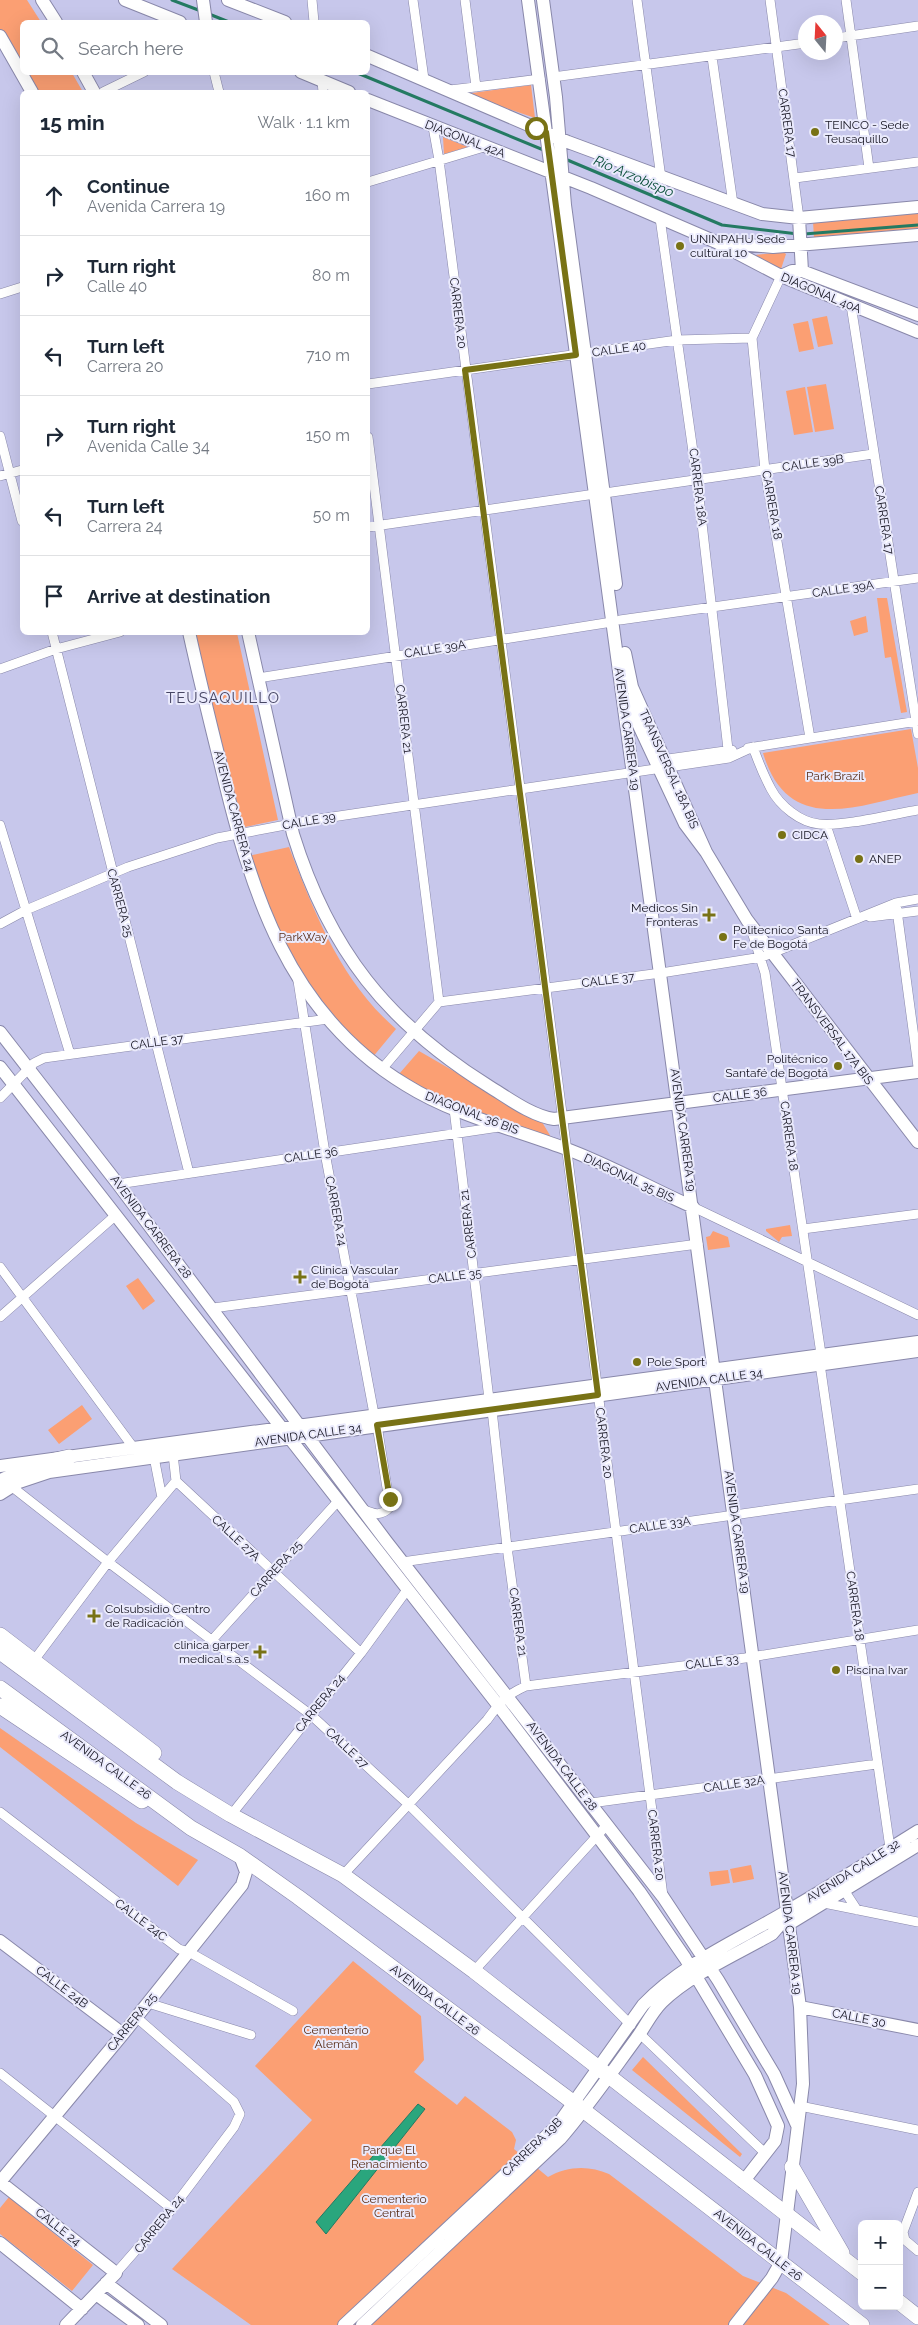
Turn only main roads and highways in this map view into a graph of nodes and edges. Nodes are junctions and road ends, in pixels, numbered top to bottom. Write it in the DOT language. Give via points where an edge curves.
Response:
graph roads {
  1 [pos="42,0"];
  2 [pos="125,0"];
  3 [pos="228,0"];
  4 [pos="528,0"];
  5 [pos="545,0"];
  6 [pos="203,3"];
  7 [pos="55,20"];
  8 [pos="175,20"];
  9 [pos="206,20"];
  10 [pos="280,20"];
  11 [pos="0,36"];
  12 [pos="370,57"];
  13 [pos="20,71"];
  14 [pos="22,75"];
  15 [pos="85,75"];
  16 [pos="305,75"];
  17 [pos="322,87"];
  18 [pos="31,90"];
  19 [pos="93,90"];
  20 [pos="339,90"];
  21 [pos="370,101"];
  22 [pos="553,138"];
  23 [pos="556,171"];
  24 [pos="918,207"];
  25 [pos="800,221"];
  26 [pos="918,235"];
  27 [pos="716,242"];
  28 [pos="801,244"];
  29 [pos="802,271"];
  30 [pos="781,276"];
  31 [pos="918,315"];
  32 [pos="918,332"];
  33 [pos="190,635"];
  34 [pos="249,635"];
  35 [pos="626,686"];
  36 [pos="747,920"];
  37 [pos="0,1032"];
  38 [pos="0,1067"];
  39 [pos="382,1069"];
  40 [pos="918,1072"];
  41 [pos="868,1079"];
  42 [pos="679,1103"];
  43 [pos="563,1118"];
  44 [pos="918,1142"];
  45 [pos="566,1148"];
  46 [pos="693,1207"];
  47 [pos="918,1342"];
  48 [pos="918,1351"];
  49 [pos="820,1359"];
  50 [pos="716,1374"];
  51 [pos="376,1420"];
  52 [pos="298,1424"];
  53 [pos="280,1427"];
  54 [pos="306,1435"];
  55 [pos="289,1438"];
  56 [pos="69,1457"];
  57 [pos="0,1466"];
  58 [pos="6,1484"];
  59 [pos="0,1494"];
  60 [pos="0,1634"];
  61 [pos="0,1652"];
  62 [pos="0,1688"];
  63 [pos="0,1706"];
  64 [pos="231,1815"];
  65 [pos="191,1828"];
  66 [pos="918,1831"];
  67 [pos="918,1845"];
  68 [pos="240,1856"];
  69 [pos="789,1917"];
  70 [pos="0,1940"];
  71 [pos="708,1964"];
  72 [pos="694,1972"];
  73 [pos="800,2007"];
  74 [pos="918,2030"];
  75 [pos="123,2034"];
  76 [pos="604,2072"];
  77 [pos="579,2107"];
  78 [pos="797,2125"];
  79 [pos="792,2167"];
  80 [pos="0,2182"];
  81 [pos="743,2182"];
  82 [pos="787,2215"];
  83 [pos="0,2243"];
  84 [pos="847,2261"];
  85 [pos="781,2262"];
  86 [pos="858,2270"];
  87 [pos="116,2273"];
  88 [pos="106,2283"];
  89 [pos="96,2294"];
  90 [pos="903,2305"];
  91 [pos="82,2309"];
  92 [pos="918,2317"];
  93 [pos="66,2325"];
  94 [pos="138,2325"];
  95 [pos="161,2325"];
  96 [pos="344,2325"];
  97 [pos="362,2325"];
  98 [pos="735,2325"];
  99 [pos="862,2325"];
  1 -- 7 [label="main road"];
  2 -- 8 [label="main road"];
  3 -- 10 [label="main road"];
  4 -- 22 [label="main road, AVENIDA CARRERA 19"];
  5 -- 22 [label="main road, AVENIDA CARRERA 19" via="553,77"];
  6 -- 9 [label="main road"];
  11 -- 13 [label="main road"];
  12 -- 22 [label="main road"];
  14 -- 18 [label="main road"];
  15 -- 19 [label="main road"];
  16 -- 17 [label="main road"];
  17 -- 20 [label="main road"];
  21 -- 23 [label="main road, DIAGONAL 42A" via="484,147"];
  22 -- 23 [label="main road, AVENIDA CARRERA 19"];
  22 -- 25 [label="main road" via="762,214"];
  23 -- 27 [label="main road, DIAGONAL 40A"];
  23 -- 35 [label="main road, AVENIDA CARRERA 19"];
  24 -- 25 [label="main road"];
  25 -- 28 [label="main road, CARRERA 17"];
  26 -- 28 [label="main road"];
  27 -- 28 [label="main road" via="758,247"];
  27 -- 30 [label="main road, DIAGONAL 40A"];
  28 -- 29 [label="main road, CARRERA 17"];
  29 -- 30 [label="main road"];
  29 -- 31 [label="main road, DIAGONAL 40A"];
  30 -- 32 [label="main road, DIAGONAL 40A"];
  33 -- 39 [label="main road, AVENIDA CARRERA 24" via="246,866 269,922 298,977 328,1019"];
  34 -- 43 [label="main road, DIAGONAL 36 BIS" via="303,866 336,934 362,974 413,1032 499,1092 546,1117"];
  35 -- 36 [label="main road, TRANSVERSAL 18A BIS" via="706,852"];
  35 -- 42 [label="main road, AVENIDA CARRERA 19" via="633,770"];
  36 -- 41 [label="main road, TRANSVERSAL 17A BIS" via="767,955"];
  37 -- 52 [label="main road, AVENIDA CARRERA 28"];
  38 -- 53 [label="main road, AVENIDA CARRERA 28"];
  39 -- 45 [label="main road, DIAGONAL 36 BIS" via="407,1086 454,1109"];
  40 -- 41 [label="main road, CALLE 36"];
  41 -- 42 [label="main road, CALLE 36"];
  41 -- 44 [label="main road, TRANSVERSAL 17A BIS"];
  42 -- 43 [label="main road, CALLE 36"];
  42 -- 46 [label="main road, AVENIDA CARRERA 19"];
  45 -- 46 [label="main road, DIAGONAL 35 BIS"];
  46 -- 50 [label="main road, AVENIDA CARRERA 19"];
  47 -- 49 [label="main road, AVENIDA CALLE 34"];
  48 -- 49 [label="main road, AVENIDA CALLE 34"];
  49 -- 50 [label="main road, AVENIDA CALLE 34"];
  50 -- 51 [label="main road, AVENIDA CALLE 34"];
  50 -- 69 [label="main road, AVENIDA CARRERA 19"];
  51 -- 52 [label="main road, AVENIDA CALLE 34"];
  51 -- 54 [label="main road, AVENIDA CALLE 34"];
  52 -- 53 [label="main road, AVENIDA CALLE 34"];
  52 -- 54 [label="main road, AVENIDA CALLE 28"];
  53 -- 55 [label="main road, AVENIDA CALLE 28"];
  53 -- 56 [label="main road, AVENIDA CALLE 34"];
  54 -- 55 [label="main road, AVENIDA CALLE 34"];
  54 -- 71 [label="main road, AVENIDA CALLE 28" via="663,1897"];
  55 -- 58 [label="main road, AVENIDA CALLE 34" via="49,1472"];
  55 -- 72 [label="main road, AVENIDA CALLE 28" via="498,1705 639,1891"];
  56 -- 57 [label="main road, AVENIDA CALLE 34"];
  56 -- 58 [label="main road" via="39,1464"];
  58 -- 59 [label="main road, AVENIDA CALLE 34"];
  60 -- 64 [label="main road"];
  61 -- 64 [label="main road" via="177,1782"];
  62 -- 65 [label="main road, AVENIDA CALLE 26"];
  63 -- 65 [label="main road" via="124,1791"];
  64 -- 76 [label="main road" via="343,1875"];
  65 -- 68 [label="main road, AVENIDA CALLE 26"];
  66 -- 69 [label="main road, AVENIDA CALLE 32"];
  67 -- 69 [label="main road, AVENIDA CALLE 32" via="824,1903"];
  68 -- 75 [label="main road, CARRERA 25" via="246,1872 242,1885"];
  68 -- 77 [label="main road, AVENIDA CALLE 26"];
  69 -- 71 [label="main road, AVENIDA CALLE 32" via="772,1934"];
  69 -- 73 [label="main road, AVENIDA CARRERA 19"];
  70 -- 75 [label="main road, CALLE 24B"];
  71 -- 72 [label="main road, CARRERA 19B"];
  71 -- 78 [label="main road, AVENIDA CALLE 28" via="774,2074"];
  72 -- 76 [label="main road, CARRERA 19B" via="656,1992 643,2006 635,2030"];
  72 -- 81 [label="main road, AVENIDA CALLE 28" via="755,2075 778,2126 775,2141"];
  73 -- 74 [label="main road, CALLE 30"];
  73 -- 78 [label="main road, AVENIDA CARRERA 19" via="804,2069"];
  75 -- 80 [label="main road, CARRERA 25"];
  76 -- 77 [label="main road, CARRERA 19B"];
  76 -- 81 [label="main road"];
  77 -- 85 [label="main road, AVENIDA CALLE 26"];
  77 -- 96 [label="main road, CARRERA 19B"];
  77 -- 97 [label="main road, CARRERA 19B" via="560,2140"];
  78 -- 79 [label="main road, AVENIDA CARRERA 19"];
  79 -- 82 [label="main road, AVENIDA CARRERA 19"];
  79 -- 84 [label="main road"];
  80 -- 87 [label="main road, CALLE 24"];
  81 -- 82 [label="main road"];
  82 -- 84 [label="main road"];
  82 -- 85 [label="main road, AVENIDA CARRERA 19"];
  83 -- 91 [label="main road"];
  84 -- 86 [label="main road"];
  85 -- 98 [label="main road"];
  85 -- 99 [label="main road, AVENIDA CALLE 26"];
  87 -- 88 [label="main road, CARRERA 24"];
  88 -- 89 [label="main road, CARRERA 24"];
  88 -- 95 [label="main road"];
  89 -- 91 [label="main road, CARRERA 24"];
  89 -- 94 [label="main road"];
  90 -- 92 [label="main road"];
  91 -- 93 [label="main road, CARRERA 24"];
}
